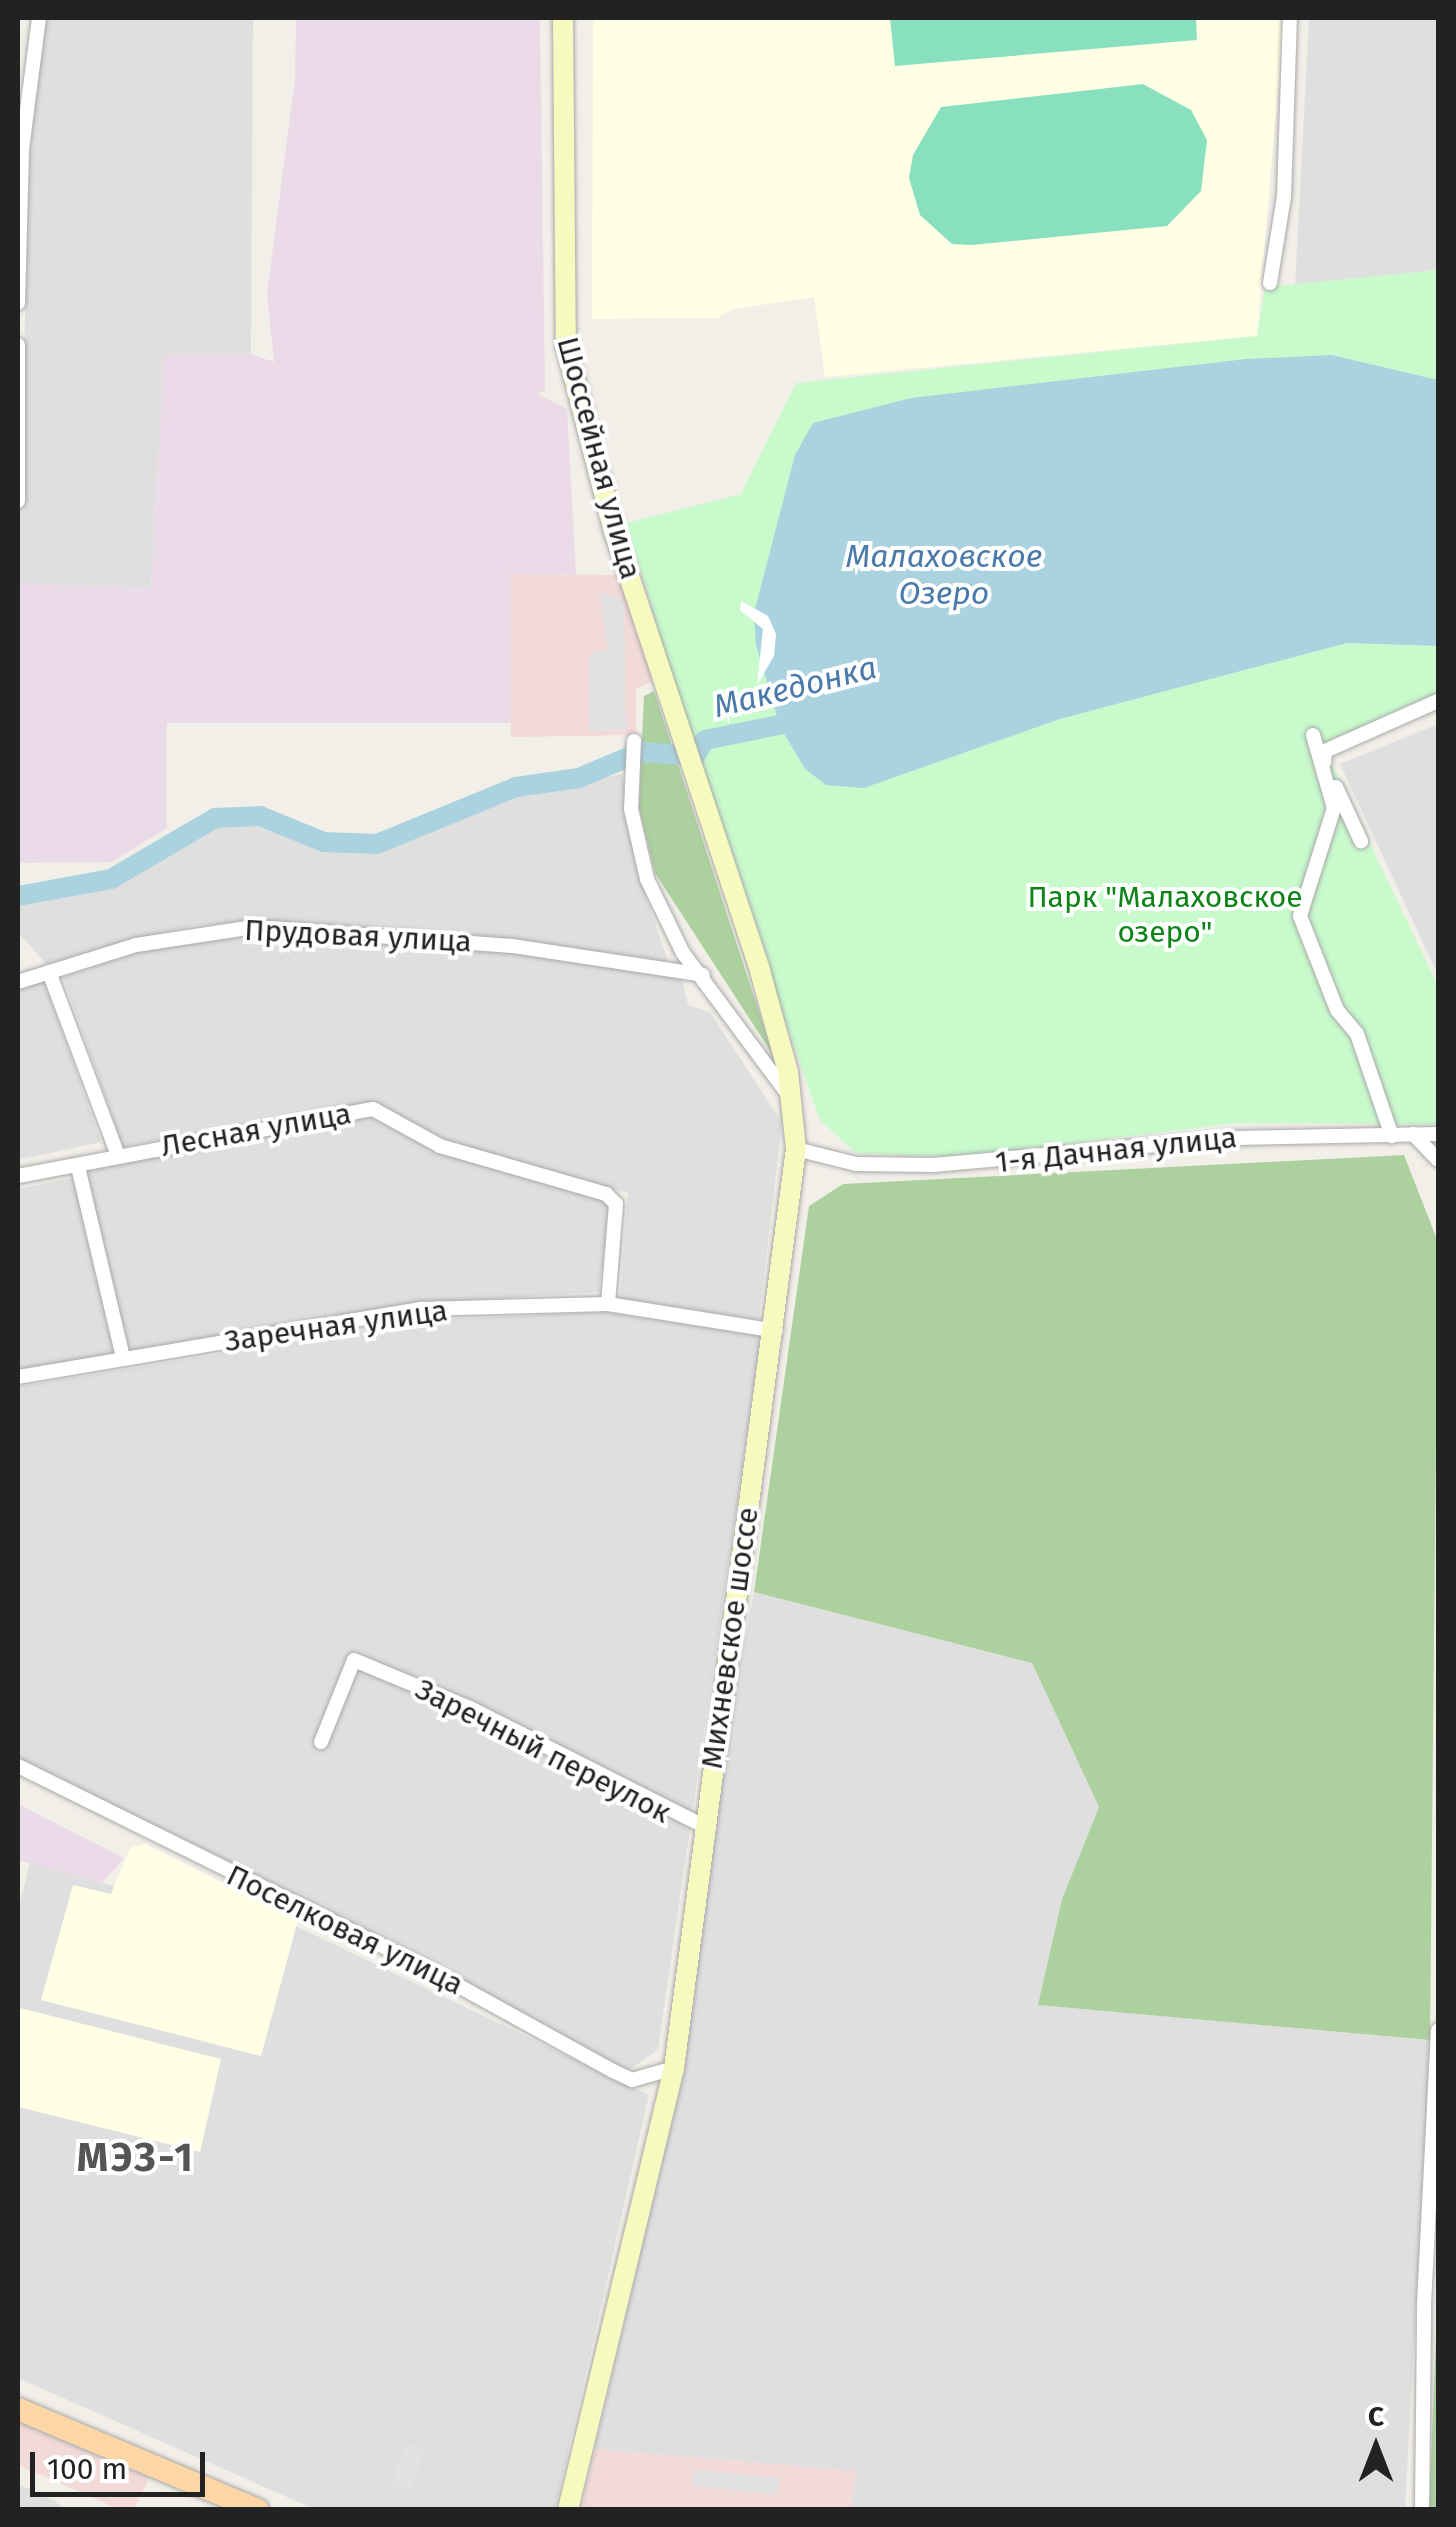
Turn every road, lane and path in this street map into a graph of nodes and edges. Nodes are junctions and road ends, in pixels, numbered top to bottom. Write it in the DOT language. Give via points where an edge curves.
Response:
graph roads {
  1 [pos="39,18"];
  2 [pos="563,18"];
  3 [pos="1290,18"];
  4 [pos="1270,282"];
  5 [pos="18,303"];
  6 [pos="18,344"];
  7 [pos="18,501"];
  8 [pos="1438,701"];
  9 [pos="1312,735"];
  10 [pos="634,741"];
  11 [pos="692,770"];
  12 [pos="1360,841"];
  13 [pos="49,972"];
  14 [pos="702,974"];
  15 [pos="18,982"];
  16 [pos="794,1101"];
  17 [pos="1413,1134"];
  18 [pos="1438,1134"];
  19 [pos="1392,1136"];
  20 [pos="796,1150"];
  21 [pos="118,1156"];
  22 [pos="1438,1160"];
  23 [pos="78,1167"];
  24 [pos="18,1176"];
  25 [pos="608,1304"];
  26 [pos="776,1331"];
  27 [pos="123,1358"];
  28 [pos="18,1377"];
  29 [pos="321,1742"];
  30 [pos="18,1766"];
  31 [pos="704,1826"];
  32 [pos="1438,2030"];
  33 [pos="674,2068"];
  34 [pos="1431,2304"];
  35 [pos="18,2409"];
  36 [pos="258,2510"];
  37 [pos="568,2510"];
  38 [pos="1422,2510"];
  1 -- 5 [label="street" via="22,150"];
  2 -- 11 [label="main road, Шоссейная улица" via="564,330 614,531"];
  3 -- 4 [label="street" via="1284,197"];
  6 -- 7 [label="street"];
  8 -- 12 [label="street" via="1326,751 1324,762"];
  9 -- 19 [label="street" via="1334,808 1300,916 1337,1010 1357,1034"];
  10 -- 14 [label="street" via="631,809 647,880 683,953"];
  11 -- 16 [label="main road, Михневское шоссе" via="760,971"];
  13 -- 14 [label="street, Прудовая улица" via="155,941 254,927 512,946"];
  13 -- 15 [label="street, Прудовая улица"];
  13 -- 21 [label="street"];
  14 -- 16 [label="street"];
  16 -- 20 [label="main road, Михневское шоссе"];
  17 -- 18 [label="street, 1-я Дачная улица"];
  17 -- 19 [label="street, 1-я Дачная улица"];
  17 -- 22 [label="street"];
  19 -- 20 [label="street, 1-я Дачная улица" via="1235,1138 933,1166 856,1164"];
  20 -- 26 [label="main road, Михневское шоссе"];
  21 -- 23 [label="street, Лесная улица"];
  21 -- 25 [label="street, Лесная улица" via="373,1109 440,1146 606,1194 616,1204"];
  23 -- 24 [label="street, Лесная улица"];
  23 -- 27 [label="street"];
  25 -- 26 [label="street, Заречная улица"];
  25 -- 27 [label="street, Заречная улица" via="420,1309"];
  26 -- 31 [label="main road, Михневское шоссе"];
  27 -- 28 [label="street, Заречная улица"];
  29 -- 31 [label="street, Заречный переулок" via="354,1660 470,1708"];
  30 -- 33 [label="street, Поселковая улица" via="428,1969 632,2080"];
  31 -- 33 [label="main road, Михневское шоссе"];
  32 -- 34 [label="street"];
  33 -- 37 [label="main road, Михневское шоссе"];
  34 -- 38 [label="street"];
  35 -- 36 [label="main road"];
}
